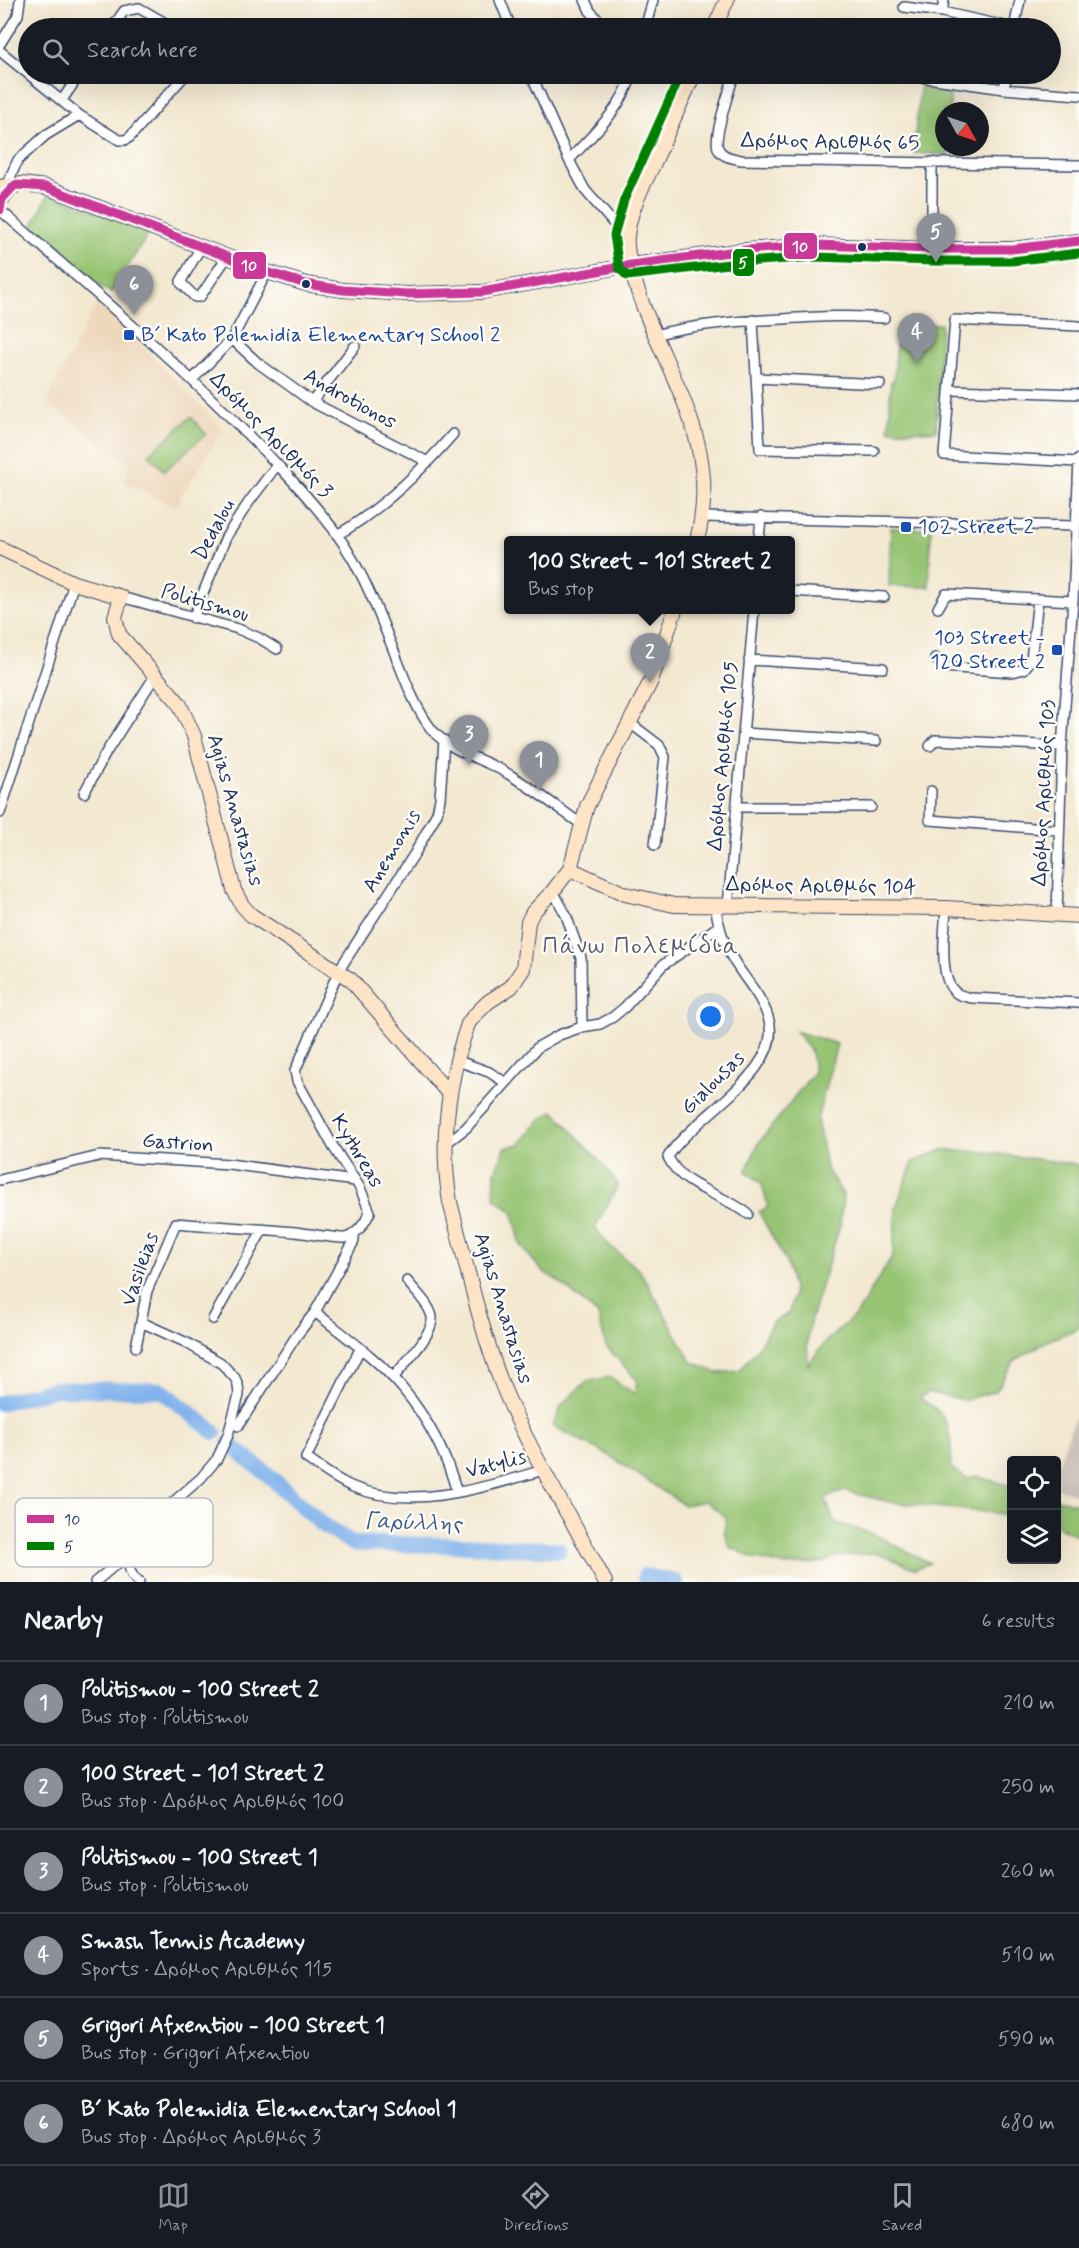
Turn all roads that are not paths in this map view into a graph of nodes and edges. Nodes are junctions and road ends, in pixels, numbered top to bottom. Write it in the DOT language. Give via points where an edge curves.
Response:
graph roads {
  1 [pos="20,0"];
  2 [pos="500,0"];
  3 [pos="585,0"];
  4 [pos="653,0"];
  5 [pos="727,0"];
  6 [pos="944,0"];
  7 [pos="1020,0"];
  8 [pos="904,7"];
  9 [pos="942,12"];
  10 [pos="119,18"];
  11 [pos="156,18"];
  12 [pos="507,18"];
  13 [pos="597,18"];
  14 [pos="648,18"];
  15 [pos="719,18"];
  16 [pos="969,18"];
  17 [pos="1016,18"];
  18 [pos="0,44"];
  19 [pos="0,51"];
  20 [pos="18,65"];
  21 [pos="42,84"];
  22 [pos="73,84"];
  23 [pos="177,84"];
  24 [pos="535,84"];
  25 [pos="629,84"];
  26 [pos="689,84"];
  27 [pos="731,84"];
  28 [pos="969,84"];
  29 [pos="1005,84"];
  30 [pos="1004,89"];
  31 [pos="1079,95"];
  32 [pos="62,100"];
  33 [pos="79,115"];
  34 [pos="569,160"];
  35 [pos="932,162"];
  36 [pos="1079,165"];
  37 [pos="3,196"];
  38 [pos="626,238"];
  39 [pos="1079,241"];
  40 [pos="201,247"];
  41 [pos="932,249"];
  42 [pos="227,257"];
  43 [pos="631,264"];
  44 [pos="267,272"];
  45 [pos="884,318"];
  46 [pos="753,320"];
  47 [pos="1079,326"];
  48 [pos="654,335"];
  49 [pos="232,339"];
  50 [pos="355,346"];
  51 [pos="756,378"];
  52 [pos="192,380"];
  53 [pos="880,384"];
  54 [pos="950,390"];
  55 [pos="1079,394"];
  56 [pos="312,402"];
  57 [pos="453,434"];
  58 [pos="874,451"];
  59 [pos="1079,461"];
  60 [pos="428,462"];
  61 [pos="277,465"];
  62 [pos="703,517"];
  63 [pos="761,517"];
  64 [pos="1076,526"];
  65 [pos="337,535"];
  66 [pos="698,536"];
  67 [pos="759,536"];
  68 [pos="0,548"];
  69 [pos="74,583"];
  70 [pos="795,591"];
  71 [pos="121,597"];
  72 [pos="884,597"];
  73 [pos="1038,599"];
  74 [pos="1073,601"];
  75 [pos="938,608"];
  76 [pos="673,614"];
  77 [pos="754,614"];
  78 [pos="194,618"];
  79 [pos="277,649"];
  80 [pos="935,658"];
  81 [pos="749,660"];
  82 [pos="883,668"];
  83 [pos="1068,668"];
  84 [pos="1079,668"];
  85 [pos="155,676"];
  86 [pos="630,723"];
  87 [pos="743,733"];
  88 [pos="444,740"];
  89 [pos="876,741"];
  90 [pos="930,746"];
  91 [pos="1062,746"];
  92 [pos="931,791"];
  93 [pos="84,793"];
  94 [pos="737,807"];
  95 [pos="871,807"];
  96 [pos="0,813"];
  97 [pos="581,824"];
  98 [pos="1059,830"];
  99 [pos="655,845"];
  100 [pos="570,869"];
  101 [pos="553,891"];
  102 [pos="721,906"];
  103 [pos="946,909"];
  104 [pos="1057,914"];
  105 [pos="1079,916"];
  106 [pos="719,926"];
  107 [pos="339,970"];
  108 [pos="1079,1003"];
  109 [pos="582,1027"];
  110 [pos="458,1061"];
  111 [pos="506,1083"];
  112 [pos="450,1095"];
  113 [pos="445,1144"];
  114 [pos="0,1180"];
  115 [pos="355,1181"];
  116 [pos="748,1214"];
  117 [pos="263,1229"];
  118 [pos="354,1233"];
  119 [pos="407,1281"];
  120 [pos="315,1312"];
  121 [pos="213,1319"];
  122 [pos="141,1322"];
  123 [pos="136,1347"];
  124 [pos="360,1349"];
  125 [pos="393,1378"];
  126 [pos="238,1426"];
  127 [pos="543,1470"];
  128 [pos="457,1492"];
  129 [pos="178,1498"];
  130 [pos="113,1567"];
  131 [pos="129,1567"];
  132 [pos="95,1582"];
  133 [pos="139,1582"];
  134 [pos="605,1582"];
  1 -- 18 [label="street" via="18,15"];
  2 -- 12 [label="street"];
  3 -- 13 [label="street"];
  4 -- 14 [label="street"];
  5 -- 15 [label="street"];
  6 -- 9 [label="street"];
  7 -- 17 [label="street"];
  8 -- 9 [label="street"];
  9 -- 16 [label="street"];
  10 -- 11 [label="street" via="124,11 139,8"];
  19 -- 20 [label="street"];
  21 -- 32 [label="street"];
  22 -- 32 [label="street"];
  23 -- 33 [label="street" via="125,140"];
  24 -- 34 [label="street"];
  25 -- 34 [label="street" via="615,109"];
  26 -- 38 [label="street" via="635,205"];
  27 -- 35 [label="street, Δρόμος Αριθμός 65" via="717,136 718,148 725,156 741,160"];
  28 -- 30 [label="street"];
  29 -- 30 [label="street"];
  30 -- 31 [label="street"];
  32 -- 33 [label="street"];
  33 -- 37 [label="street" via="46,135 18,160"];
  34 -- 38 [label="street" via="585,190"];
  35 -- 36 [label="street, Δρόμος Αριθμός 65"];
  35 -- 41 [label="street"];
  37 -- 40 [label="street" via="22,184 46,187"];
  37 -- 52 [label="street, Δρόμος Αριθμός 3"];
  38 -- 43 [label="street"];
  39 -- 41 [label="street" via="1012,249"];
  40 -- 42 [label="street"];
  40 -- 42 [label="street" via="181,281 195,297 200,297"];
  41 -- 43 [label="street" via="816,245"];
  42 -- 44 [label="street"];
  43 -- 44 [label="street" via="482,292 407,294 343,290"];
  43 -- 48 [label="street"];
  44 -- 49 [label="street"];
  45 -- 46 [label="street" via="850,315"];
  46 -- 48 [label="street"];
  46 -- 51 [label="street"];
  47 -- 54 [label="street" via="955,320"];
  48 -- 62 [label="street" via="686,404 699,448 705,492"];
  49 -- 52 [label="street"];
  49 -- 56 [label="street, Androtionos"];
  50 -- 56 [label="street"];
  51 -- 53 [label="street"];
  51 -- 58 [label="street" via="760,449"];
  52 -- 61 [label="street, Δρόμος Αριθμός 3"];
  54 -- 55 [label="street"];
  54 -- 59 [label="street" via="944,455"];
  56 -- 60 [label="street, Androtionos"];
  57 -- 60 [label="street"];
  59 -- 64 [label="street, Δρόμος Αριθμός 103"];
  60 -- 65 [label="street" via="357,524"];
  61 -- 65 [label="street, Δρόμος Αριθμός 3"];
  61 -- 78 [label="street, Dedalou" via="225,537"];
  62 -- 63 [label="street"];
  62 -- 66 [label="street"];
  63 -- 64 [label="street"];
  63 -- 67 [label="street"];
  64 -- 74 [label="street, Δρόμος Αριθμός 103"];
  65 -- 88 [label="street, Δρόμος Αριθμός 3" via="357,564 414,699 425,720"];
  68 -- 69 [label="street"];
  69 -- 71 [label="street"];
  69 -- 96 [label="street"];
  70 -- 72 [label="street"];
  71 -- 78 [label="street, Politismou"];
  71 -- 85 [label="street, Agias Anastasias" via="115,626"];
  73 -- 74 [label="street"];
  73 -- 75 [label="street" via="946,594"];
  73 -- 80 [label="street" via="1031,660 1024,669 1012,672 943,667"];
  74 -- 83 [label="street, Δρόμος Αριθμός 103"];
  76 -- 86 [label="street" via="651,681"];
  77 -- 81 [label="street, Δρόμος Αριθμός 105"];
  78 -- 79 [label="street, Politismou" via="238,630"];
  81 -- 82 [label="street"];
  81 -- 87 [label="street, Δρόμος Αριθμός 105"];
  83 -- 84 [label="street"];
  83 -- 91 [label="street, Δρόμος Αριθμός 103"];
  85 -- 93 [label="street"];
  85 -- 107 [label="street, Agias Anastasias" via="178,703 194,736 234,890 242,905 264,925"];
  86 -- 97 [label="street" via="597,784"];
  86 -- 99 [label="street" via="659,745 664,758"];
  87 -- 89 [label="street"];
  87 -- 94 [label="street, Δρόμος Αριθμός 105"];
  88 -- 97 [label="street" via="510,775"];
  88 -- 107 [label="street, Anemonis" via="436,813"];
  90 -- 91 [label="street" via="935,740"];
  91 -- 98 [label="street, Δρόμος Αριθμός 103"];
  92 -- 98 [label="street" via="930,820"];
  94 -- 95 [label="street"];
  94 -- 102 [label="street, Δρόμος Αριθμός 105"];
  97 -- 100 [label="street"];
  98 -- 104 [label="street, Δρόμος Αριθμός 103"];
  100 -- 101 [label="street, Agias Anastasias"];
  100 -- 102 [label="street, Δρόμος Αριθμός 104" via="648,900"];
  101 -- 109 [label="street" via="581,958"];
  101 -- 110 [label="street, Agias Anastasias" via="540,902 528,922 525,958 518,979 472,1017"];
  102 -- 103 [label="street, Δρόμος Αριθμός 104"];
  102 -- 106 [label="street, Gialousas"];
  103 -- 104 [label="street, Δρόμος Αριθμός 104"];
  103 -- 108 [label="street" via="945,975 957,994"];
  104 -- 105 [label="street, Δρόμος Αριθμός 104"];
  106 -- 109 [label="street" via="663,965 613,1017"];
  106 -- 116 [label="street, Gialousas" via="728,950 769,1019 770,1041 761,1060 735,1091 676,1144 668,1156 685,1179"];
  107 -- 112 [label="street, Agias Anastasias" via="359,987"];
  107 -- 115 [label="street, Kythreas" via="295,1071 312,1109"];
  109 -- 111 [label="street" via="538,1047"];
  110 -- 111 [label="street"];
  110 -- 112 [label="street, Agias Anastasias"];
  111 -- 113 [label="street" via="466,1128"];
  112 -- 113 [label="street, Agias Anastasias"];
  113 -- 127 [label="street, Agias Anastasias" via="450,1202 493,1360"];
  114 -- 115 [label="street, Gastrion" via="99,1156 229,1164"];
  115 -- 118 [label="street, Kythreas" via="370,1212"];
  117 -- 118 [label="street" via="340,1239"];
  117 -- 121 [label="street"];
  117 -- 122 [label="street, Vasileias" via="176,1223 147,1291"];
  118 -- 120 [label="street" via="354,1241"];
  119 -- 125 [label="street" via="423,1300 432,1316 431,1323 428,1333"];
  120 -- 124 [label="street, Vatylis"];
  120 -- 126 [label="street"];
  122 -- 123 [label="street, Vasileias"];
  122 -- 129 [label="street" via="221,1363 238,1385 236,1410 217,1459"];
  124 -- 125 [label="street, Vatylis"];
  124 -- 128 [label="street" via="306,1458 338,1480 373,1493 407,1497"];
  125 -- 128 [label="street, Vatylis" via="440,1445"];
  127 -- 128 [label="street, Vatylis"];
  127 -- 134 [label="street, Agias Anastasias"];
  130 -- 132 [label="street"];
  131 -- 133 [label="street"];
}
